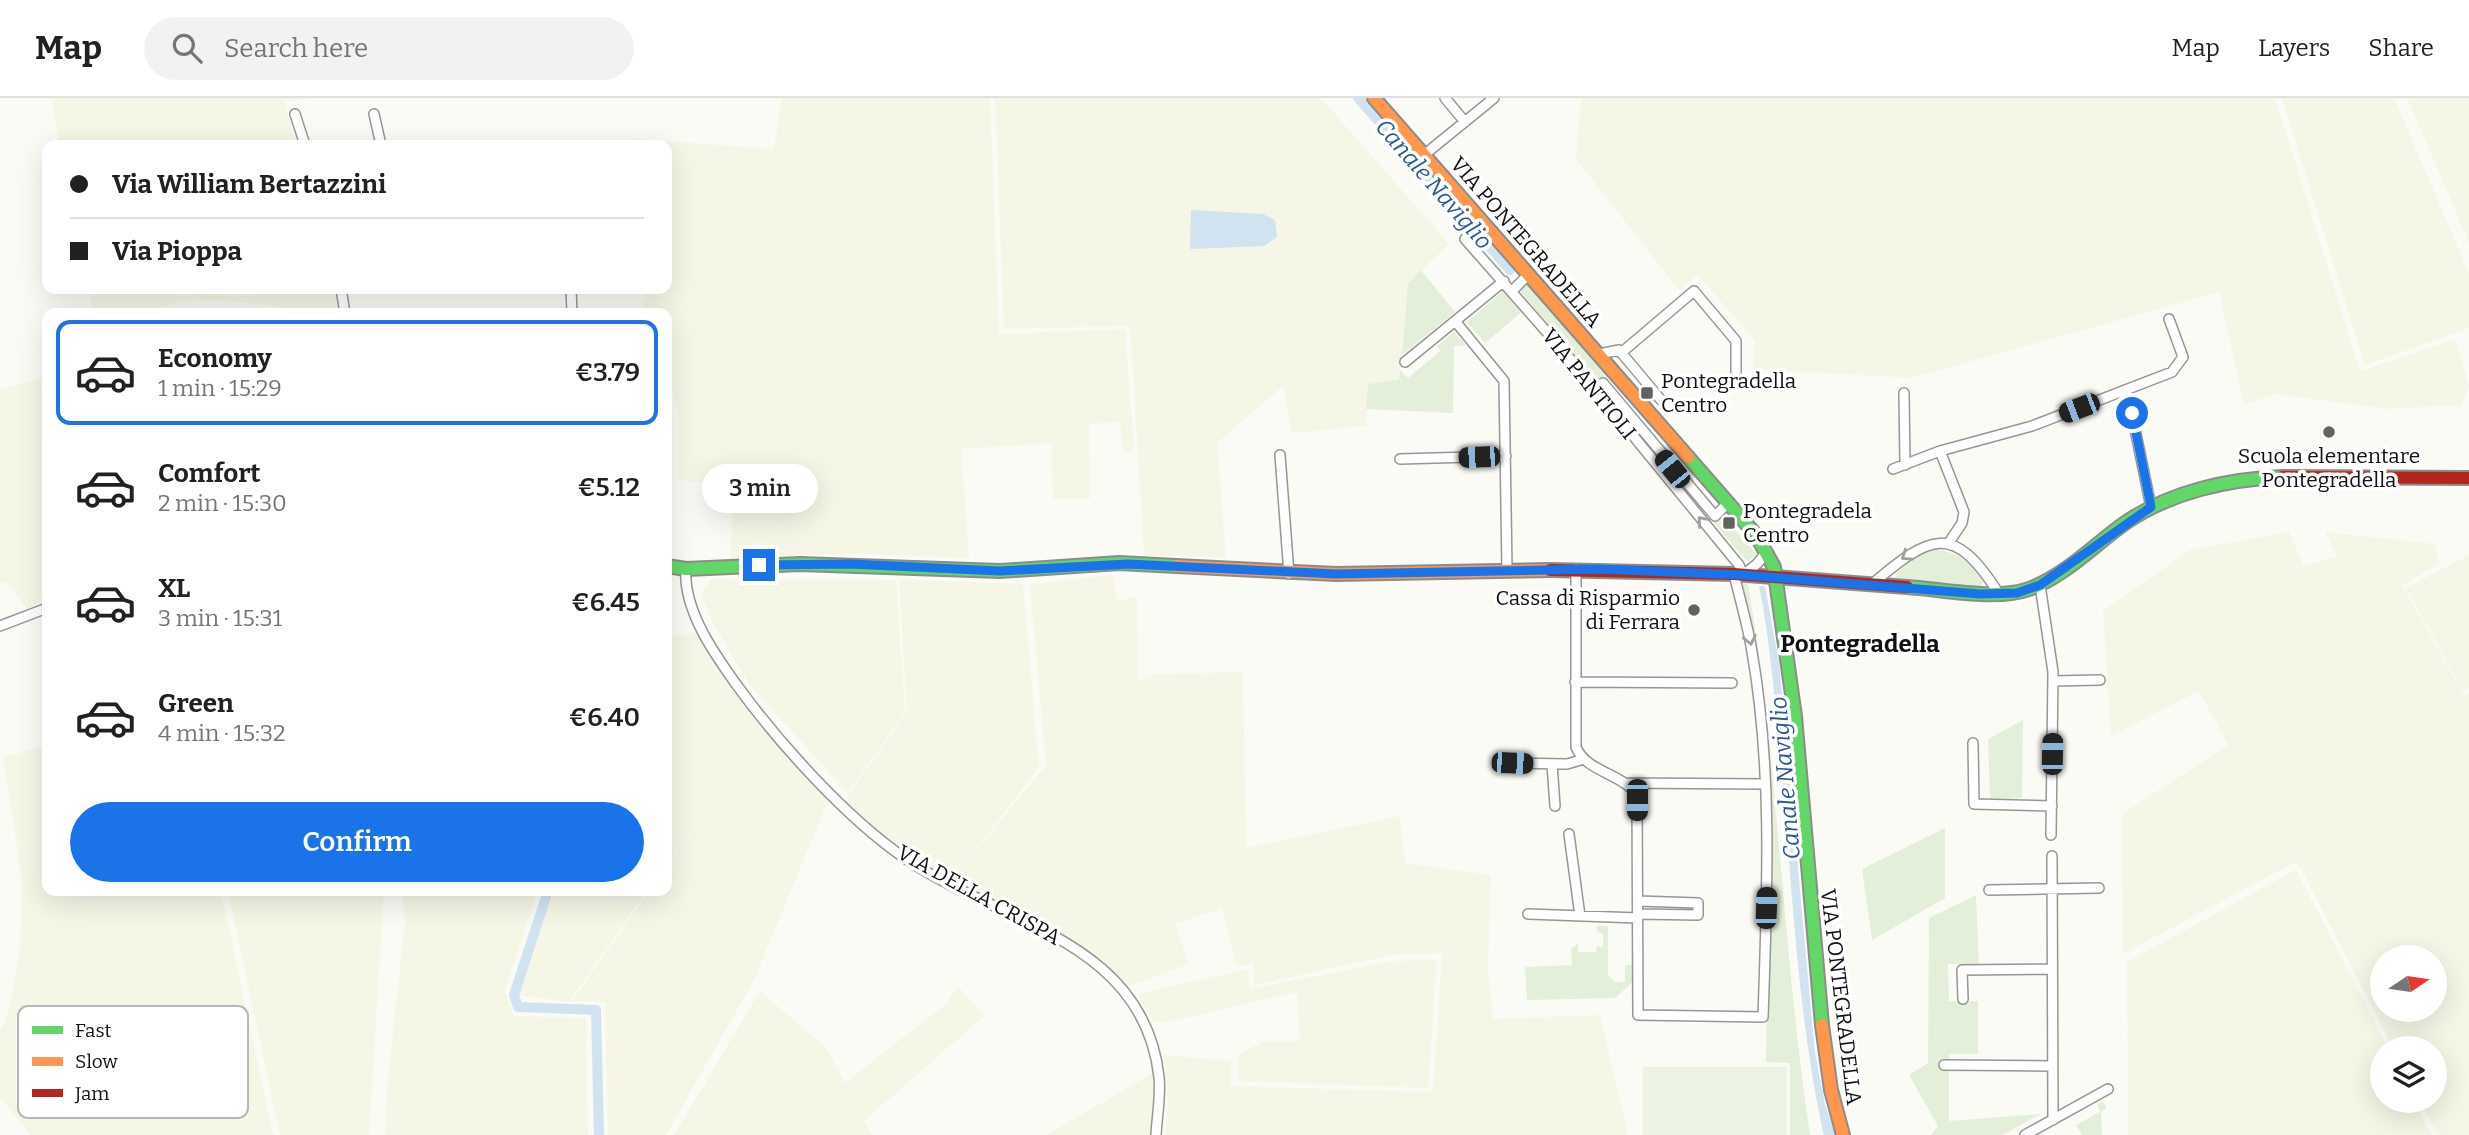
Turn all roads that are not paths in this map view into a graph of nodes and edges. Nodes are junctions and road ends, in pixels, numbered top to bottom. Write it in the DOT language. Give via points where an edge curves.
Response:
graph roads {
  1 [pos="1374,98"];
  2 [pos="1446,98"];
  3 [pos="1494,98"];
  4 [pos="295,114"];
  5 [pos="374,114"];
  6 [pos="1465,122"];
  7 [pos="303,140"];
  8 [pos="380,140"];
  9 [pos="1424,155"];
  10 [pos="1465,239"];
  11 [pos="1529,274"];
  12 [pos="1504,281"];
  13 [pos="1512,291"];
  14 [pos="2169,319"];
  15 [pos="1455,321"];
  16 [pos="1621,353"];
  17 [pos="1599,354"];
  18 [pos="1405,362"];
  19 [pos="1615,373"];
  20 [pos="1736,374"];
  21 [pos="1603,383"];
  22 [pos="1595,390"];
  23 [pos="2127,390"];
  24 [pos="1904,393"];
  25 [pos="1661,400"];
  26 [pos="1940,451"];
  27 [pos="1280,454"];
  28 [pos="1506,456"];
  29 [pos="1400,459"];
  30 [pos="1905,465"];
  31 [pos="1893,469"];
  32 [pos="2469,478"];
  33 [pos="1728,503"];
  34 [pos="2151,507"];
  35 [pos="1948,544"];
  36 [pos="1767,551"];
  37 [pos="672,567"];
  38 [pos="686,569"];
  39 [pos="1576,569"];
  40 [pos="1507,570"];
  41 [pos="1776,572"];
  42 [pos="1289,574"];
  43 [pos="1739,574"];
  44 [pos="1871,584"];
  45 [pos="2040,585"];
  46 [pos="1999,594"];
  47 [pos="42,610"];
  48 [pos="0,626"];
  49 [pos="2100,680"];
  50 [pos="2053,681"];
  51 [pos="1575,682"];
  52 [pos="1732,683"];
  53 [pos="1973,743"];
  54 [pos="1584,759"];
  55 [pos="1512,763"];
  56 [pos="1552,764"];
  57 [pos="1622,783"];
  58 [pos="1765,784"];
  59 [pos="1555,806"];
  60 [pos="2052,806"];
  61 [pos="1569,834"];
  62 [pos="2051,835"];
  63 [pos="2052,856"];
  64 [pos="2052,888"];
  65 [pos="2099,888"];
  66 [pos="1989,890"];
  67 [pos="1638,901"];
  68 [pos="1528,914"];
  69 [pos="1580,916"];
  70 [pos="1638,916"];
  71 [pos="2052,970"];
  72 [pos="1963,999"];
  73 [pos="1944,1065"];
  74 [pos="2052,1066"];
  75 [pos="2108,1089"];
  76 [pos="2053,1120"];
  77 [pos="1156,1135"];
  78 [pos="1843,1135"];
  79 [pos="2025,1135"];
  1 -- 9 [label="street, VIA PONTEGRADELLA"];
  2 -- 6 [label="street, VIA PONTEGRADELLA"];
  3 -- 6 [label="street, VIA PONTEGRADELLA"];
  4 -- 7 [label="street"];
  5 -- 8 [label="street"];
  6 -- 9 [label="street, VIA PONTEGRADELLA"];
  9 -- 11 [label="street, VIA PONTEGRADELLA"];
  10 -- 12 [label="street, VIA PANTIOLI"];
  11 -- 13 [label="street"];
  11 -- 17 [label="street, VIA PONTEGRADELLA"];
  12 -- 13 [label="street, VIA PANTIOLI"];
  12 -- 15 [label="street"];
  13 -- 22 [label="street, VIA PANTIOLI"];
  14 -- 23 [label="street" via="2183,357 2172,372"];
  15 -- 18 [label="street"];
  15 -- 28 [label="street" via="1504,381"];
  16 -- 17 [label="street, VIA PONTEGRADELLA"];
  16 -- 20 [label="street" via="1694,291 1736,341"];
  16 -- 25 [label="street"];
  17 -- 19 [label="street, VIA PONTEGRADELLA"];
  19 -- 21 [label="street"];
  19 -- 33 [label="street, VIA PONTEGRADELLA"];
  21 -- 22 [label="street"];
  21 -- 33 [label="street" via="1715,516"];
  43 -- 22 [label="street, VIA PANTIOLI, one-way" via="1739,565"];
  23 -- 26 [label="street" via="2032,426"];
  23 -- 34 [label="street"];
  24 -- 30 [label="street"];
  26 -- 30 [label="street"];
  26 -- 35 [label="street" via="1964,512"];
  27 -- 42 [label="street"];
  28 -- 29 [label="street"];
  28 -- 40 [label="street"];
  30 -- 31 [label="street"];
  32 -- 34 [label="street" via="2290,474 2197,491"];
  33 -- 36 [label="street, VIA PONTEGRADELLA"];
  34 -- 45 [label="street"];
  35 -- 44 [label="street, one-way" via="1920,548"];
  35 -- 46 [label="street" via="1976,560"];
  36 -- 41 [label="street, VIA PONTEGRADELLA"];
  36 -- 43 [label="street" via="1758,563"];
  37 -- 38 [label="street"];
  38 -- 42 [label="street" via="800,564 1000,571 1128,564"];
  38 -- 77 [label="street, VIA DELLA CRISPA" via="691,603 732,678 850,812 912,863 1084,953 1124,989 1144,1022 1156,1060"];
  39 -- 40 [label="street"];
  39 -- 43 [label="street"];
  39 -- 51 [label="street"];
  40 -- 42 [label="street"];
  41 -- 43 [label="street"];
  41 -- 44 [label="street"];
  41 -- 78 [label="street, VIA PONTEGRADELLA" via="1795,716 1825,1055"];
  43 -- 58 [label="street, one-way" via="1757,684"];
  44 -- 46 [label="street"];
  45 -- 46 [label="street" via="2025,592"];
  45 -- 50 [label="street"];
  47 -- 48 [label="street"];
  49 -- 50 [label="street"];
  50 -- 60 [label="street"];
  51 -- 52 [label="street"];
  51 -- 54 [label="street" via="1575,743"];
  53 -- 60 [label="street" via="1974,804"];
  54 -- 56 [label="street"];
  54 -- 57 [label="street"];
  55 -- 56 [label="street"];
  56 -- 59 [label="street"];
  57 -- 58 [label="street"];
  57 -- 67 [label="street" via="1637,797"];
  58 -- 70 [label="street" via="1763,1017 1639,1015"];
  60 -- 62 [label="street"];
  61 -- 69 [label="street"];
  63 -- 64 [label="street"];
  64 -- 65 [label="street"];
  64 -- 66 [label="street"];
  64 -- 71 [label="street"];
  67 -- 70 [label="street"];
  67 -- 70 [label="street" via="1698,903 1698,915"];
  68 -- 69 [label="street"];
  69 -- 70 [label="street"];
  71 -- 72 [label="street" via="1962,970"];
  71 -- 74 [label="street"];
  73 -- 74 [label="street"];
  74 -- 76 [label="street"];
  75 -- 76 [label="street"];
  76 -- 79 [label="street"];
}
